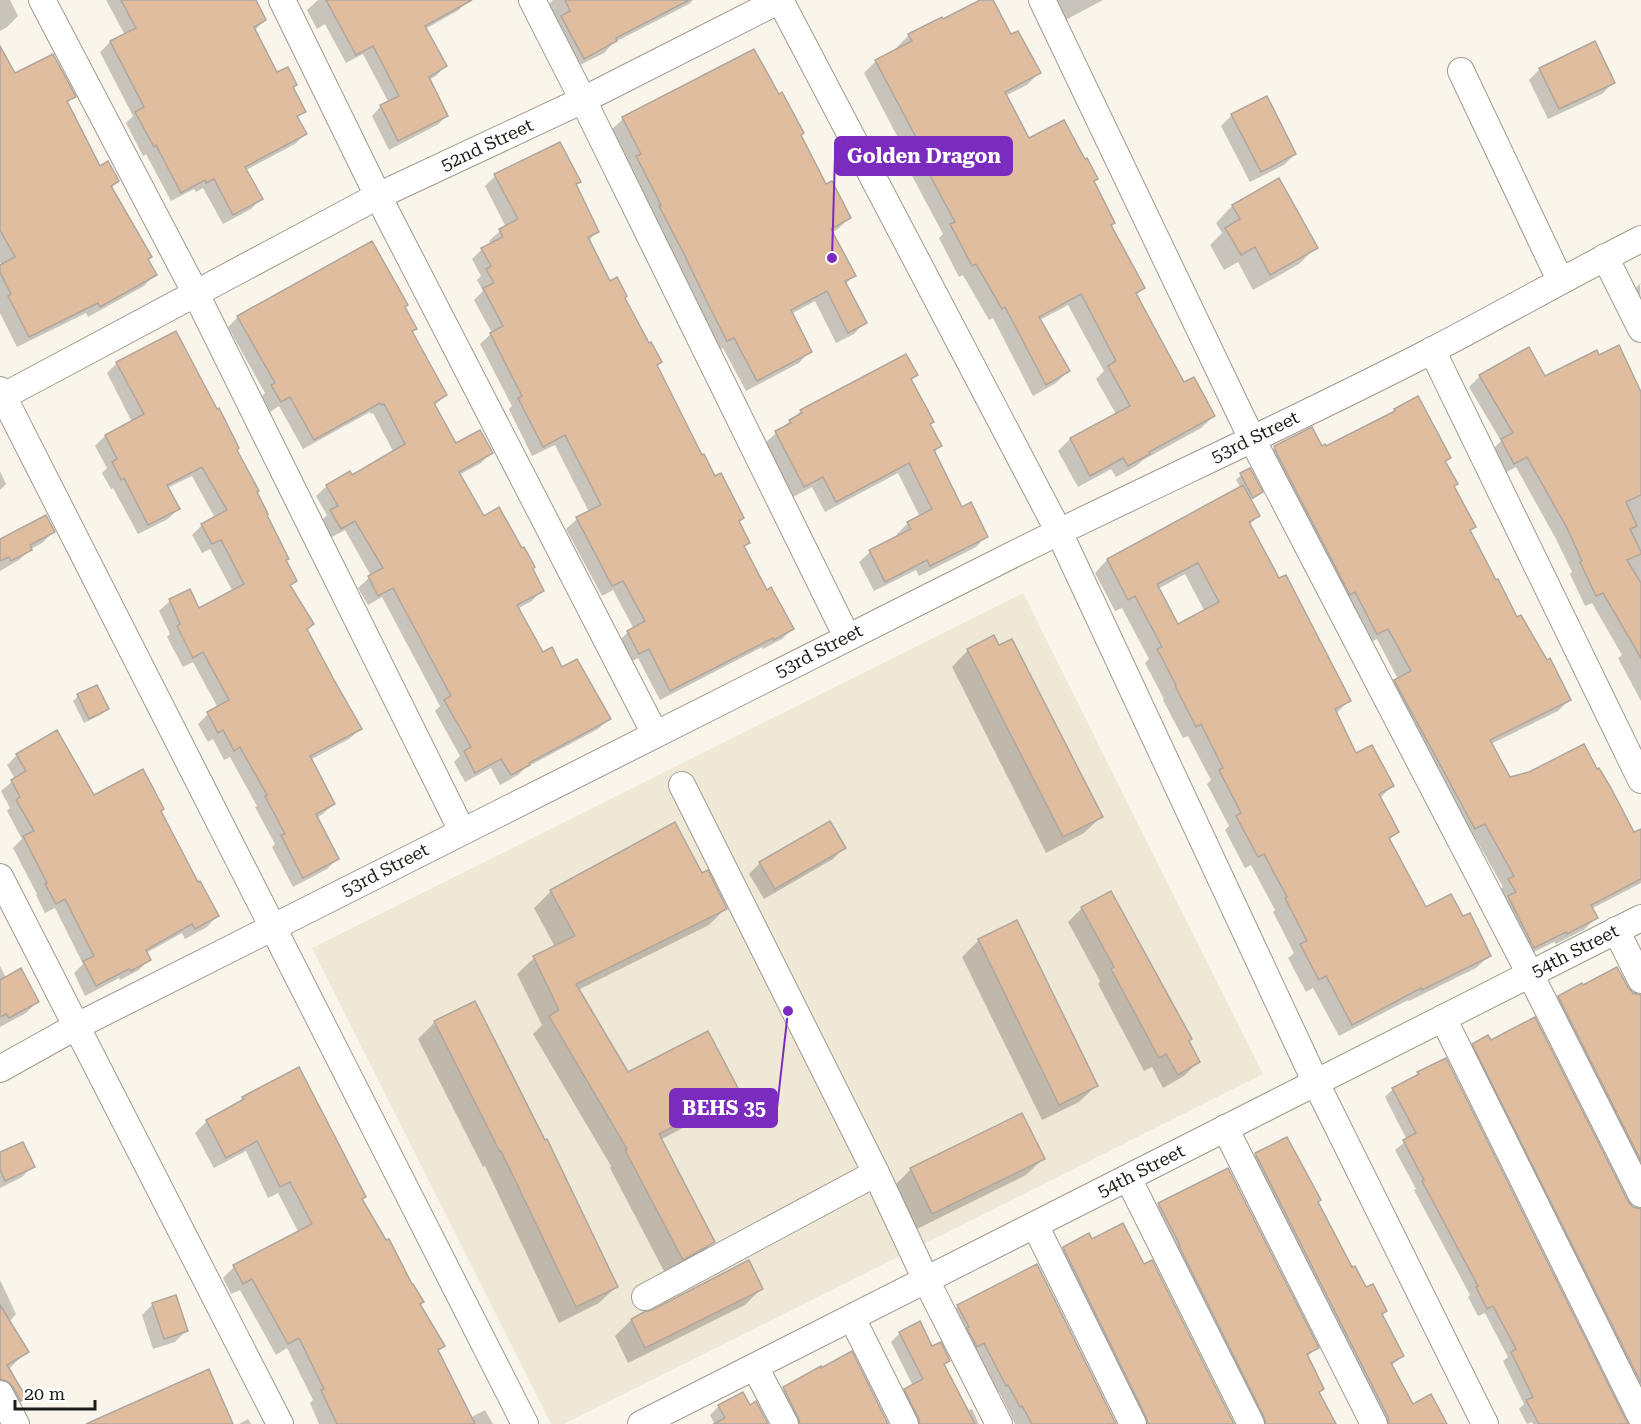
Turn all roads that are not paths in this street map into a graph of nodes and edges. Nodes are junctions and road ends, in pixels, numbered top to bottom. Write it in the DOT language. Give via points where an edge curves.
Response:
graph roads {
  1 [pos="42,0"];
  2 [pos="282,0"];
  3 [pos="532,0"];
  4 [pos="780,0"];
  5 [pos="1042,0"];
  6 [pos="1461,71"];
  7 [pos="584,100"];
  8 [pos="378,196"];
  9 [pos="1641,239"];
  10 [pos="1605,257"];
  11 [pos="1560,280"];
  12 [pos="195,292"];
  13 [pos="1641,329"];
  14 [pos="1432,350"];
  15 [pos="1,395"];
  16 [pos="1252,439"];
  17 [pos="1059,532"];
  18 [pos="847,638"];
  19 [pos="655,734"];
  20 [pos="1641,780"];
  21 [pos="682,785"];
  22 [pos="462,831"];
  23 [pos="0,877"];
  24 [pos="1641,918"];
  25 [pos="274,927"];
  26 [pos="1616,930"];
  27 [pos="1530,974"];
  28 [pos="1641,981"];
  29 [pos="1443,1018"];
  30 [pos="77,1026"];
  31 [pos="0,1069"];
  32 [pos="1316,1083"];
  33 [pos="1225,1128"];
  34 [pos="876,1173"];
  35 [pos="1128,1178"];
  36 [pos="1641,1194"];
  37 [pos="1035,1225"];
  38 [pos="926,1280"];
  39 [pos="645,1297"];
  40 [pos="852,1318"];
  41 [pos="755,1367"];
  42 [pos="0,1394"];
  43 [pos="1641,1417"];
  44 [pos="652,1422"];
  45 [pos="16,1424"];
  46 [pos="280,1424"];
  47 [pos="525,1424"];
  48 [pos="785,1424"];
  49 [pos="905,1424"];
  50 [pos="999,1424"];
  51 [pos="1133,1424"];
  52 [pos="1251,1424"];
  53 [pos="1374,1424"];
  54 [pos="1485,1424"];
  1 -- 12 [label="street"];
  2 -- 8 [label="street"];
  3 -- 7 [label="street"];
  4 -- 7 [label="street, 52nd Street"];
  4 -- 17 [label="street"];
  5 -- 16 [label="street"];
  6 -- 11 [label="street"];
  7 -- 8 [label="street, 52nd Street"];
  7 -- 18 [label="street"];
  8 -- 12 [label="street, 52nd Street"];
  8 -- 19 [label="street"];
  9 -- 10 [label="street, 53rd Street"];
  10 -- 11 [label="street, 53rd Street"];
  10 -- 13 [label="street"];
  11 -- 14 [label="street, 53rd Street"];
  12 -- 15 [label="street, 52nd Street"];
  12 -- 22 [label="street"];
  14 -- 16 [label="street, 53rd Street"];
  14 -- 20 [label="street"];
  15 -- 25 [label="street"];
  16 -- 17 [label="street, 53rd Street"];
  16 -- 27 [label="street"];
  17 -- 18 [label="street, 53rd Street"];
  17 -- 32 [label="street"];
  18 -- 19 [label="street, 53rd Street"];
  19 -- 22 [label="street, 53rd Street"];
  21 -- 34 [label="street"];
  22 -- 25 [label="street, 53rd Street"];
  23 -- 30 [label="street"];
  24 -- 26 [label="street, 54th Street"];
  25 -- 30 [label="street, 53rd Street"];
  25 -- 47 [label="street"];
  26 -- 27 [label="street, 54th Street"];
  26 -- 28 [label="street"];
  27 -- 29 [label="street, 54th Street"];
  27 -- 36 [label="street"];
  29 -- 32 [label="street, 54th Street"];
  29 -- 43 [label="street"];
  30 -- 31 [label="street, 53rd Street"];
  30 -- 46 [label="street"];
  32 -- 33 [label="street, 54th Street"];
  32 -- 54 [label="street"];
  33 -- 35 [label="street, 54th Street"];
  33 -- 53 [label="street"];
  34 -- 38 [label="street"];
  34 -- 39 [label="street"];
  35 -- 37 [label="street, 54th Street"];
  35 -- 52 [label="street"];
  37 -- 38 [label="street, 54th Street"];
  37 -- 51 [label="street"];
  38 -- 40 [label="street, 54th Street"];
  38 -- 50 [label="street"];
  40 -- 41 [label="street, 54th Street"];
  40 -- 49 [label="street"];
  41 -- 44 [label="street, 54th Street"];
  41 -- 48 [label="street"];
  42 -- 45 [label="street"];
}
